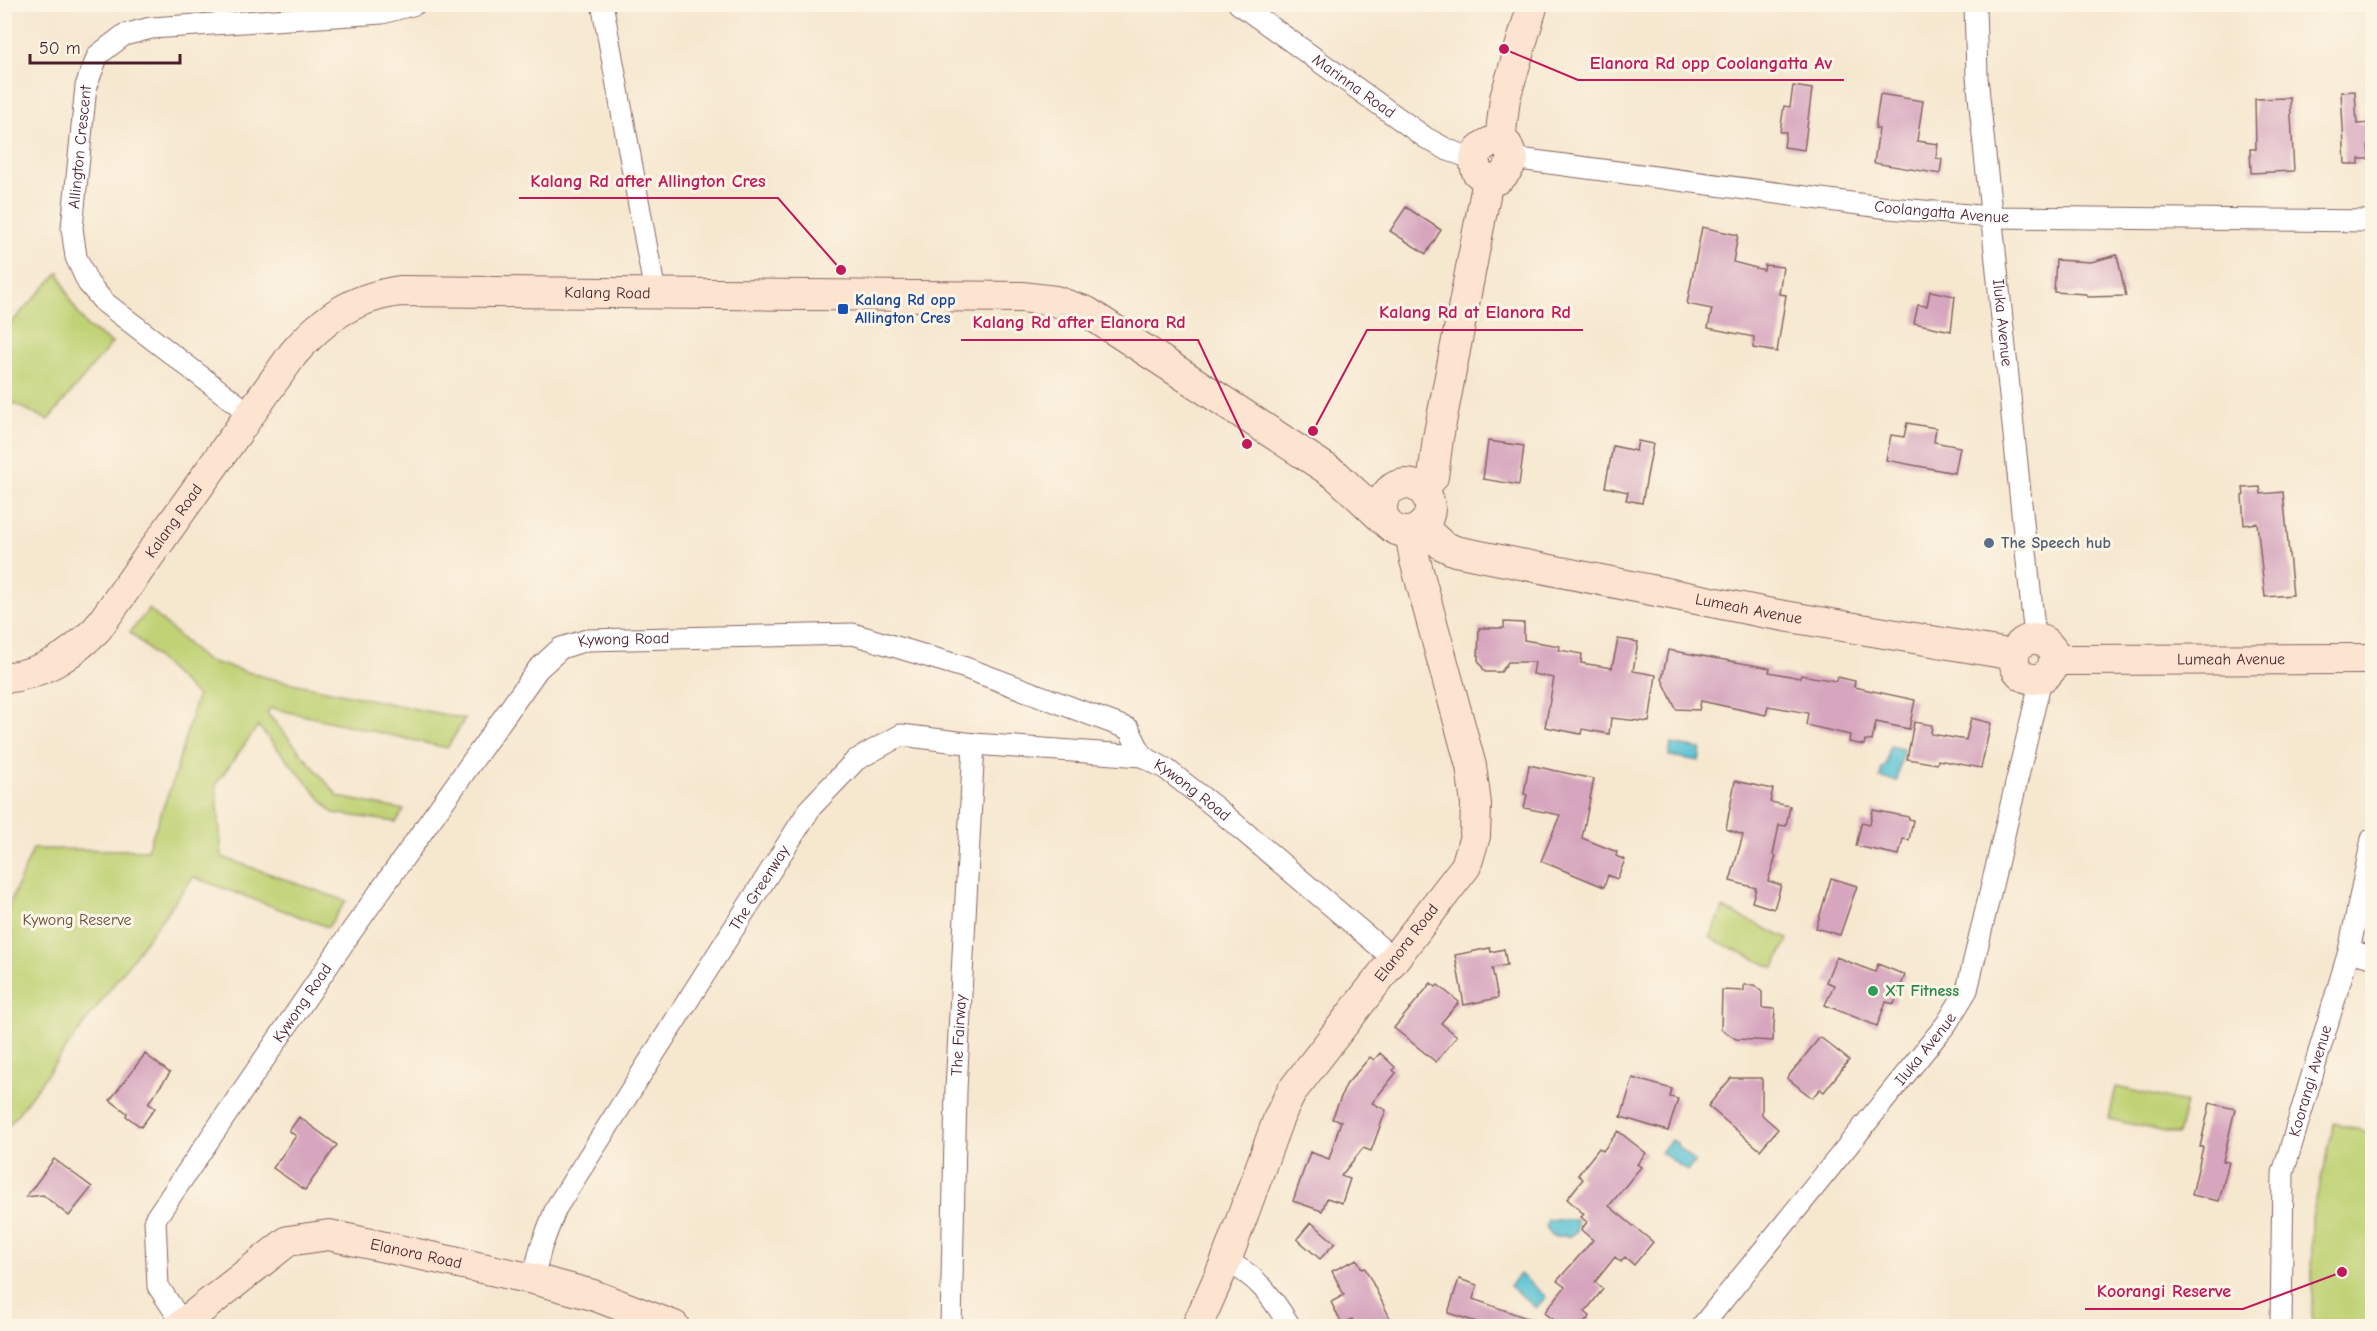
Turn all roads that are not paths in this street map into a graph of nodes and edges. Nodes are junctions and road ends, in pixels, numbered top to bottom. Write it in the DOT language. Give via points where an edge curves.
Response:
graph roads {
  1 [pos="415,4"];
  2 [pos="601,4"];
  3 [pos="1239,4"];
  4 [pos="1533,4"];
  5 [pos="1975,4"];
  6 [pos="1507,151"];
  7 [pos="1481,170"];
  8 [pos="1991,217"];
  9 [pos="2373,221"];
  10 [pos="655,293"];
  11 [pos="250,414"];
  12 [pos="1405,508"];
  13 [pos="1486,558"];
  14 [pos="1426,597"];
  15 [pos="2036,658"];
  16 [pos="2373,659"];
  17 [pos="4,678"];
  18 [pos="974,744"];
  19 [pos="1142,756"];
  20 [pos="2373,838"];
  21 [pos="2349,951"];
  22 [pos="2373,957"];
  23 [pos="1394,959"];
  24 [pos="1226,1261"];
  25 [pos="533,1279"];
  26 [pos="182,1325"];
  27 [pos="674,1326"];
  28 [pos="951,1326"];
  29 [pos="1197,1326"];
  30 [pos="1290,1326"];
  31 [pos="1702,1326"];
  32 [pos="2281,1326"];
  1 -- 11 [label="street, Allington Crescent" via="382,13 151,28 124,35 98,55 86,86 72,228 76,257 88,283 104,302"];
  2 -- 10 [label="street"];
  3 -- 7 [label="street, Marinna Road" via="1425,138"];
  4 -- 6 [label="street" via="1505,99"];
  5 -- 8 [label="street, Iluka Avenue" via="1977,77"];
  6 -- 7 [label="street" via="1486,143 1476,153"];
  6 -- 8 [label="street, Coolangatta Avenue" via="1527,160 1889,208"];
  7 -- 12 [label="street" via="1433,477"];
  8 -- 9 [label="street, Coolangatta Avenue"];
  8 -- 15 [label="street, Iluka Avenue"];
  10 -- 11 [label="street, Kalang Road" via="379,294 345,307 318,327 293,354"];
  10 -- 12 [label="street, Kalang Road" via="1022,297 1055,301 1087,312 1336,476"];
  11 -- 17 [label="street, Kalang Road" via="97,629 51,665"];
  12 -- 13 [label="street, Kalang Road" via="1442,545"];
  12 -- 14 [label="street, Elanora Road"];
  13 -- 14 [label="street" via="1438,577"];
  13 -- 15 [label="street, Lumeah Avenue" via="1767,613"];
  14 -- 23 [label="street, Elanora Road" via="1471,766 1475,836 1466,866"];
  15 -- 16 [label="street, Lumeah Avenue"];
  15 -- 31 [label="street, Iluka Avenue" via="1967,990 1947,1023"];
  18 -- 19 [label="street, The Greenway"];
  18 -- 25 [label="street, The Greenway" via="901,735 856,760 811,807 556,1208"];
  18 -- 28 [label="street, The Fairway" via="956,1090"];
  19 -- 23 [label="street, Kywong Road" via="1166,769 1215,807"];
  19 -- 26 [label="street, Kywong Road" via="1129,729 963,667 853,634 587,640 561,648 538,669 374,899 155,1219 158,1286"];
  20 -- 21 [label="street, Koorangi Avenue"];
  21 -- 22 [label="street"];
  21 -- 32 [label="street, Koorangi Avenue" via="2283,1173"];
  23 -- 24 [label="street, Elanora Road" via="1292,1091"];
  24 -- 29 [label="street, Elanora Road"];
  24 -- 30 [label="street" via="1245,1270 1269,1292"];
  25 -- 26 [label="street, Elanora Road" via="329,1235 288,1241"];
  25 -- 27 [label="street, Elanora Road" via="593,1295"];
}
